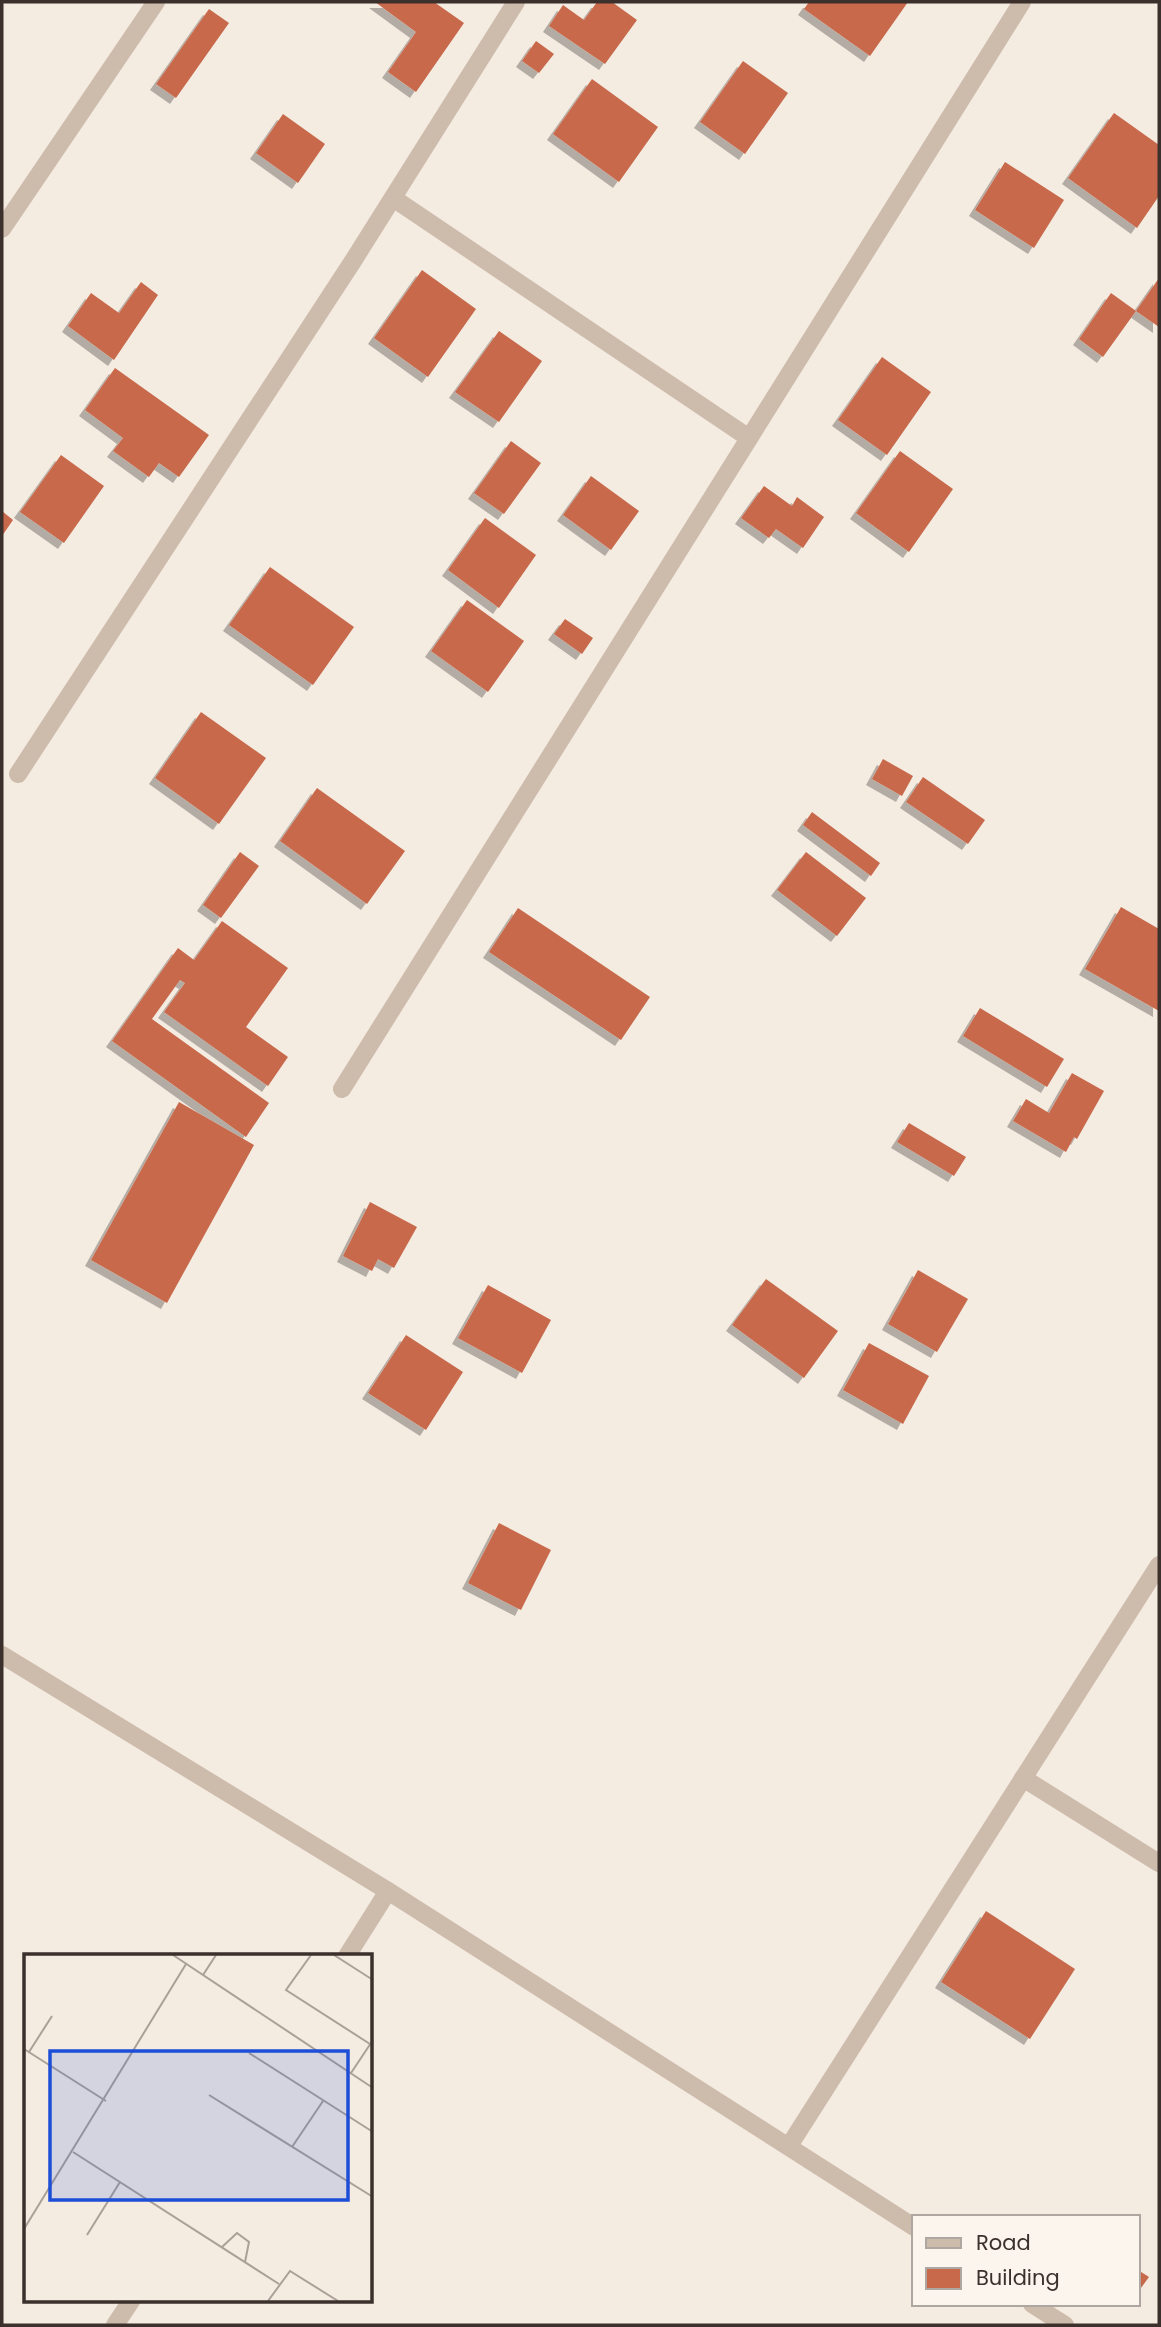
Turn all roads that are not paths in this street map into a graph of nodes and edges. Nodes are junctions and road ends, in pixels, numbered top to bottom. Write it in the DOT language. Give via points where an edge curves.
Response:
graph roads {
  1 [pos="156,2"];
  2 [pos="516,2"];
  3 [pos="1022,2"];
  4 [pos="393,198"];
  5 [pos="2,229"];
  6 [pos="749,438"];
  7 [pos="18,774"];
  8 [pos="342,1089"];
  9 [pos="1159,1565"];
  10 [pos="2,1655"];
  11 [pos="1023,1778"];
  12 [pos="1159,1863"];
  13 [pos="388,1891"];
  14 [pos="348,1954"];
  15 [pos="789,2146"];
  16 [pos="912,2226"];
  17 [pos="130,2302"];
  18 [pos="1035,2306"];
  19 [pos="115,2325"];
  20 [pos="1065,2325"];
  1 -- 5 [label="street"];
  2 -- 4 [label="street"];
  3 -- 6 [label="street"];
  4 -- 6 [label="street"];
  4 -- 7 [label="street"];
  6 -- 8 [label="street"];
  9 -- 11 [label="street"];
  10 -- 13 [label="street"];
  11 -- 12 [label="street"];
  11 -- 15 [label="street"];
  13 -- 14 [label="street"];
  13 -- 15 [label="street"];
  15 -- 16 [label="street"];
  17 -- 19 [label="street"];
  18 -- 20 [label="street"];
}
